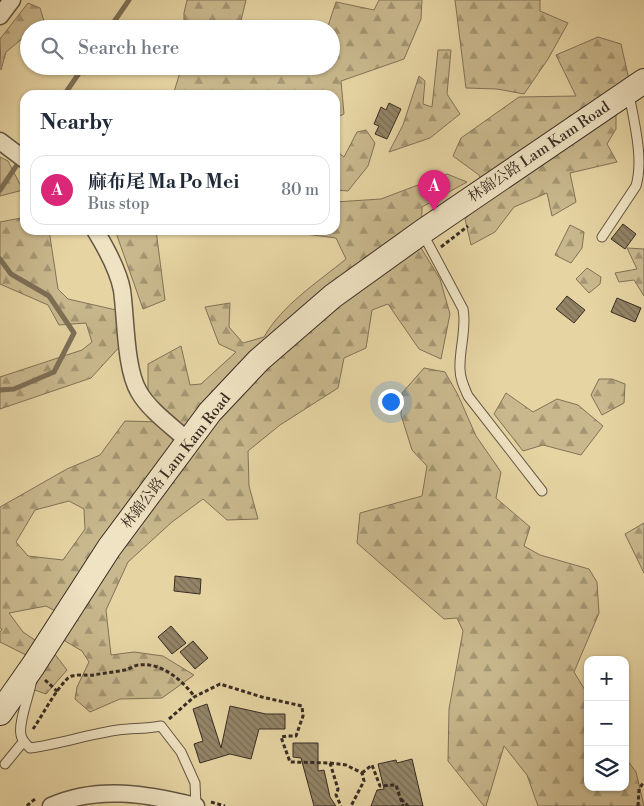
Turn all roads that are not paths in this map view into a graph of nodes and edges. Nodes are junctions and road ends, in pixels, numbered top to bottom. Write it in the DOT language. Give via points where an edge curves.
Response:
graph roads {
  1 [pos="12,0"];
  2 [pos="0,16"];
  3 [pos="636,86"];
  4 [pos="2,143"];
  5 [pos="20,156"];
  6 [pos="98,235"];
  7 [pos="602,237"];
  8 [pos="427,241"];
  9 [pos="188,441"];
  10 [pos="542,491"];
  11 [pos="39,670"];
  12 [pos="0,713"];
  13 [pos="23,742"];
  14 [pos="5,764"];
  15 [pos="51,806"];
  16 [pos="196,806"];
  1 -- 2 [label="street"];
  3 -- 7 [label="lane" via="640,177"];
  3 -- 8 [label="main road, 林錦公路 Lam Kam Road"];
  4 -- 5 [label="street"];
  6 -- 9 [label="street" via="122,288 131,368 138,392"];
  8 -- 9 [label="main road, 林錦公路 Lam Kam Road" via="333,296 258,360"];
  8 -- 10 [label="lane" via="463,309 460,369 468,396"];
  9 -- 11 [label="main road, 林錦公路 Lam Kam Road" via="109,548"];
  11 -- 12 [label="main road, 林錦公路 Lam Kam Road"];
  11 -- 13 [label="lane" via="20,727"];
  13 -- 14 [label="lane"];
  13 -- 16 [label="lane" via="30,748 119,730 161,726 180,752 195,783"];
  15 -- 16 [label="street" via="81,795 111,793 141,794"];
}
